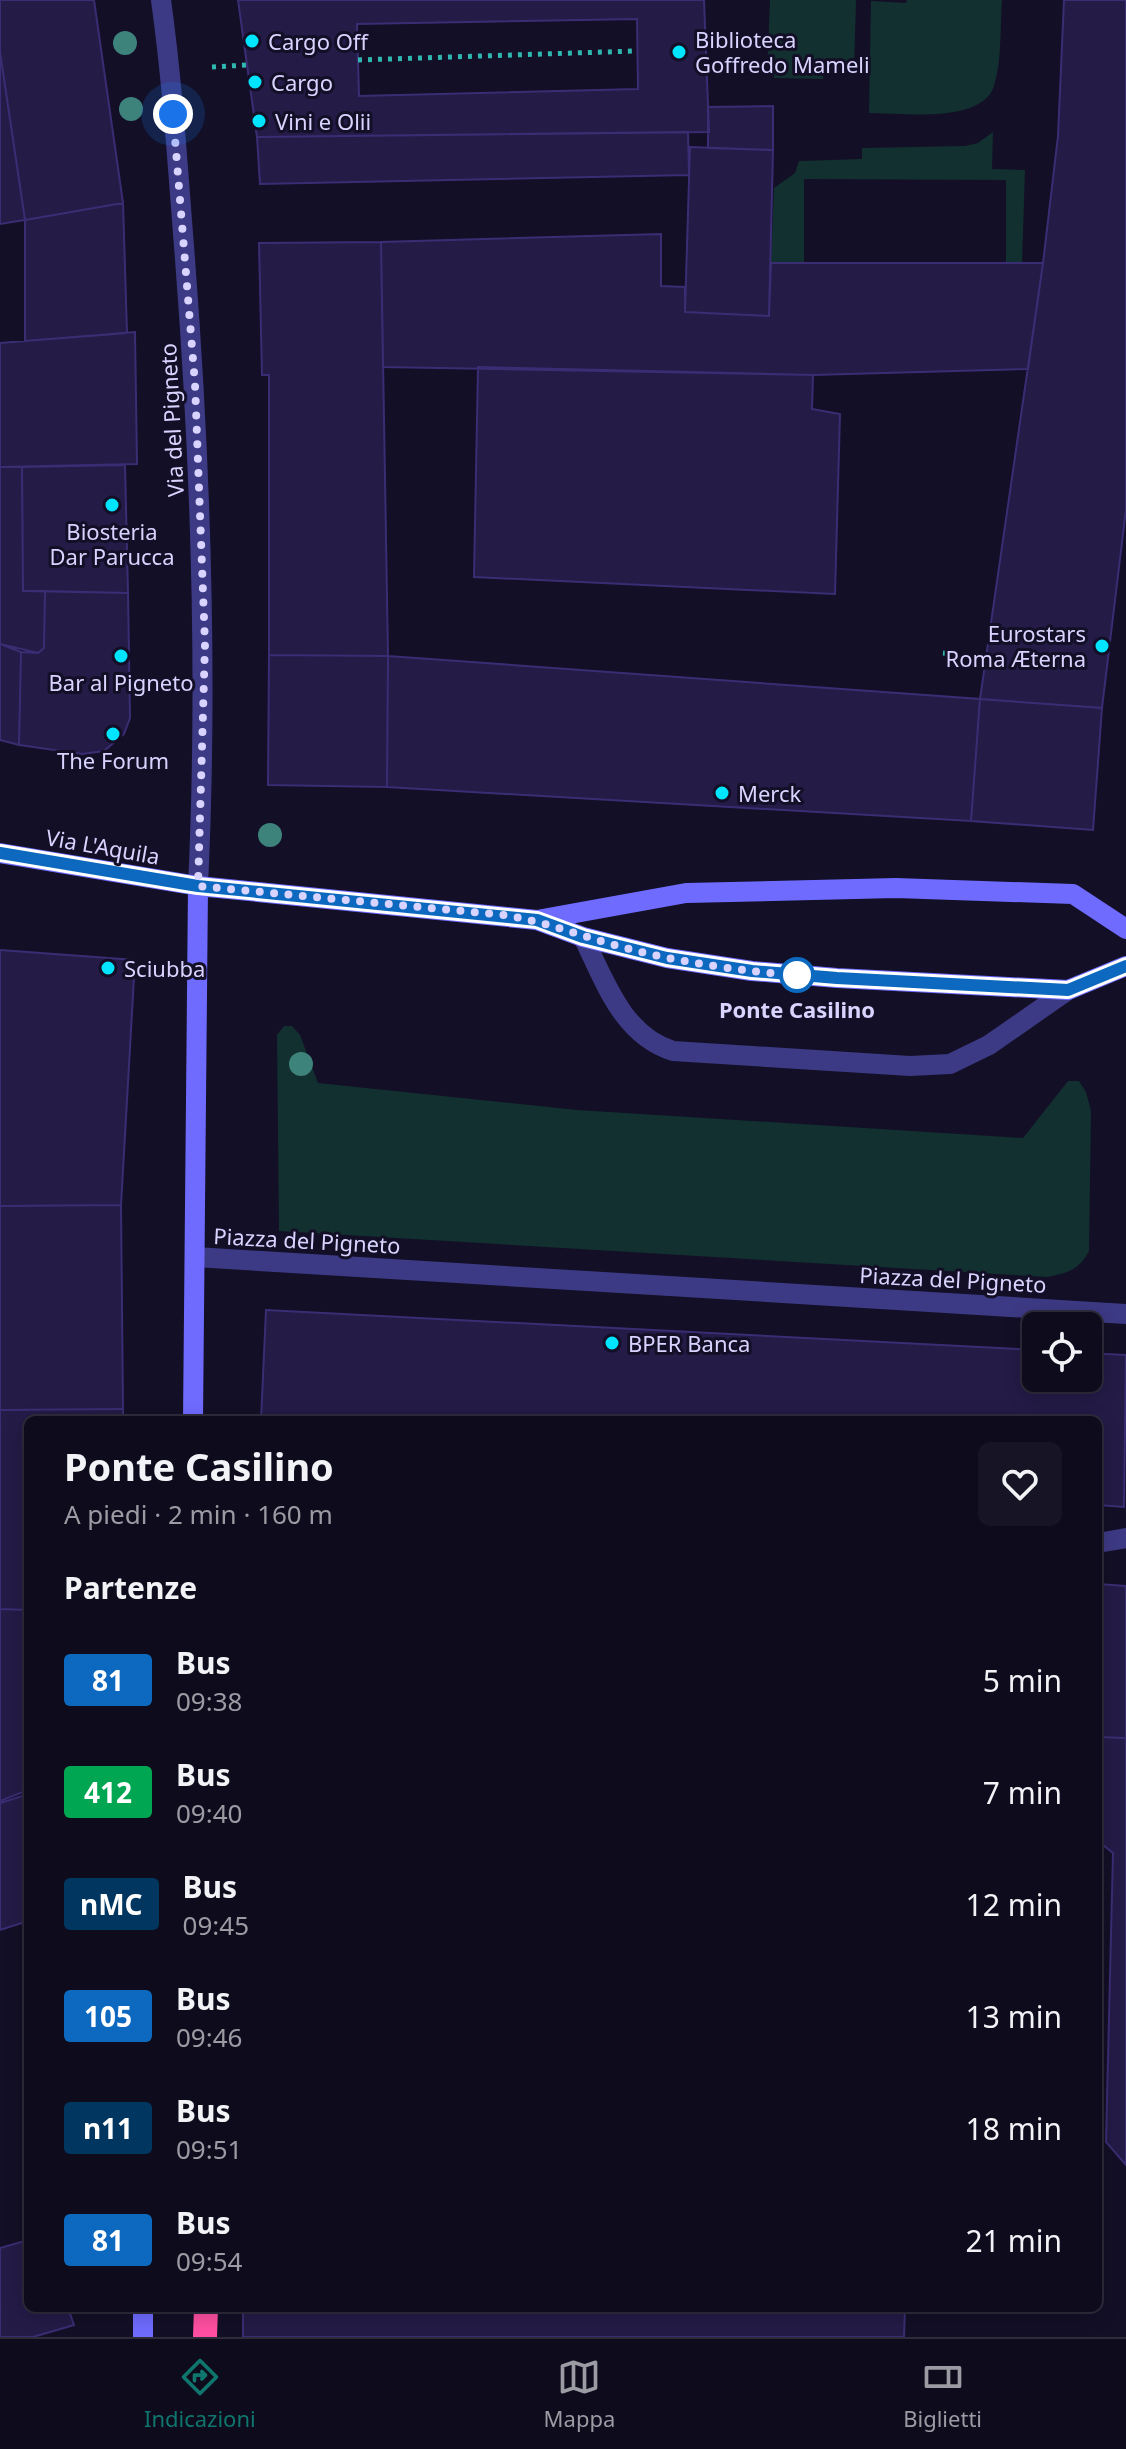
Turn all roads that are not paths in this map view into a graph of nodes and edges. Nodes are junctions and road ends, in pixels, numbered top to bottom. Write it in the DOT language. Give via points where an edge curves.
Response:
graph roads {
  1 [pos="161,0"];
  2 [pos="0,853"];
  3 [pos="198,886"];
  4 [pos="537,920"];
  5 [pos="1126,929"];
  6 [pos="583,937"];
  7 [pos="1126,966"];
  8 [pos="1068,990"];
  9 [pos="195,1257"];
  10 [pos="1126,1314"];
  11 [pos="193,1416"];
  12 [pos="1126,1538"];
  13 [pos="1102,1542"];
  14 [pos="143,2312"];
  15 [pos="206,2312"];
  16 [pos="143,2337"];
  17 [pos="205,2337"];
  1 -- 3 [label="street, Via del Pigneto" via="171,70 200,503 205,644"];
  2 -- 3 [label="main road, Via L'Aquila"];
  3 -- 4 [label="main road"];
  3 -- 9 [label="main road, Piazza del Pigneto"];
  4 -- 5 [label="main road" via="686,893 896,888 1073,894"];
  4 -- 6 [label="main road"];
  6 -- 8 [label="main road" via="667,958 752,971"];
  6 -- 8 [label="street" via="624,1016 645,1039 673,1051 950,1064 989,1045"];
  7 -- 8 [label="main road"];
  9 -- 10 [label="street, Piazza del Pigneto"];
  9 -- 11 [label="main road"];
  12 -- 13 [label="street"];
  14 -- 16 [label="main road"];
  15 -- 17 [label="highway"];
}
